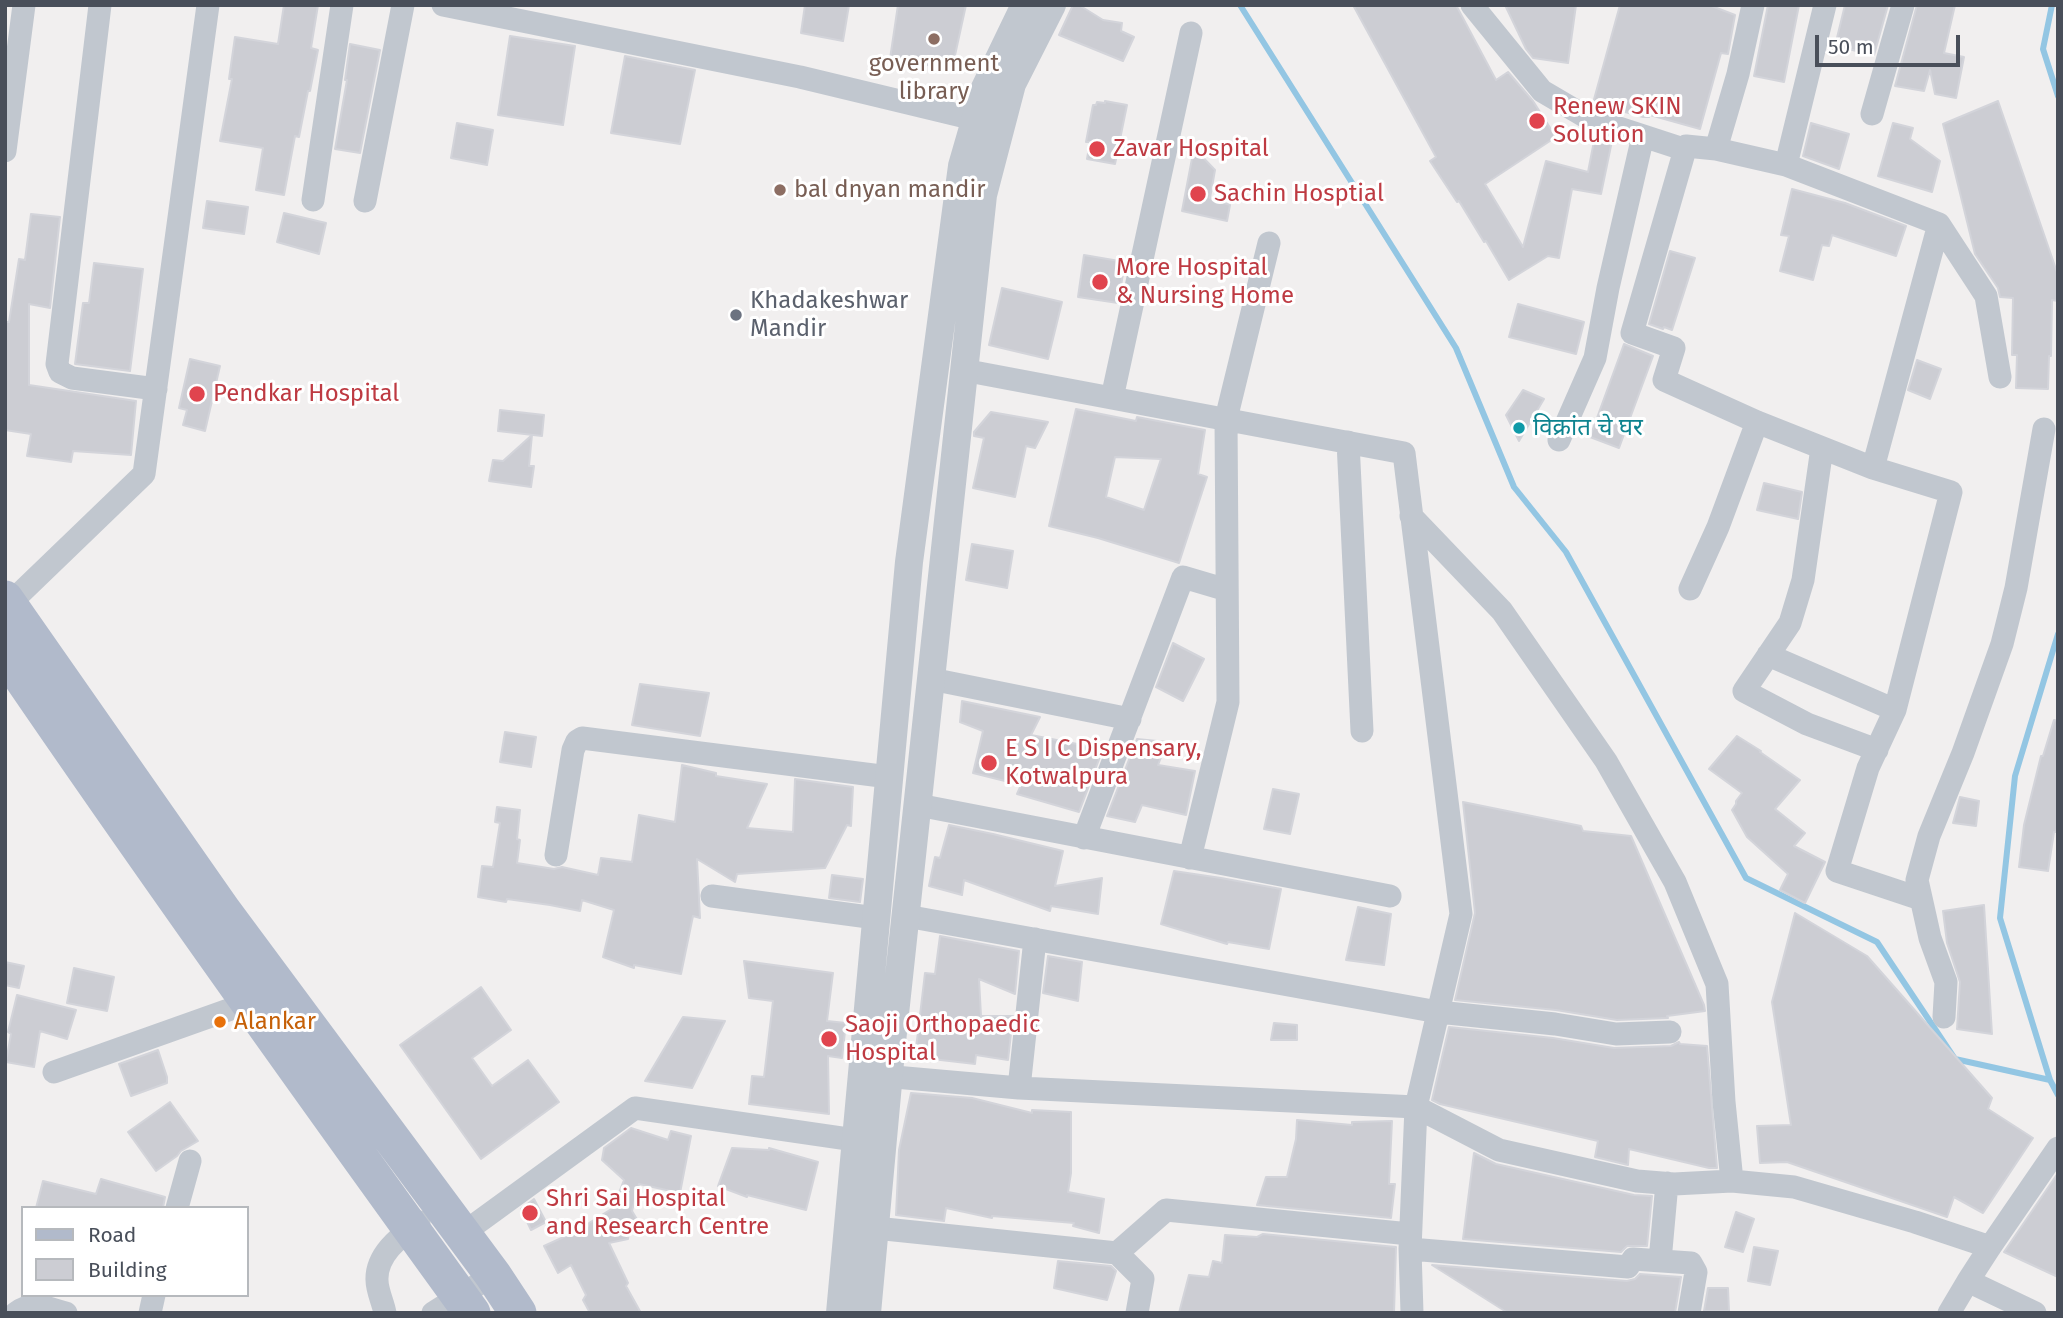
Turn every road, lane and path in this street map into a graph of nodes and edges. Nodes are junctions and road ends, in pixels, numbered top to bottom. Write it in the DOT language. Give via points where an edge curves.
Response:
graph roads {
  1 [pos="24,5"];
  2 [pos="100,5"];
  3 [pos="208,5"];
  4 [pos="342,5"];
  5 [pos="403,5"];
  6 [pos="443,5"];
  7 [pos="1025,5"];
  8 [pos="1052,5"];
  9 [pos="1472,5"];
  10 [pos="1753,5"];
  11 [pos="1825,5"];
  12 [pos="1903,5"];
  13 [pos="1191,33"];
  14 [pos="1872,114"];
  15 [pos="988,123"];
  16 [pos="1643,136"];
  17 [pos="1686,146"];
  18 [pos="1716,149"];
  19 [pos="5,151"];
  20 [pos="1786,165"];
  21 [pos="313,200"];
  22 [pos="365,201"];
  23 [pos="1939,223"];
  24 [pos="1269,243"];
  25 [pos="963,370"];
  26 [pos="2000,377"];
  27 [pos="156,390"];
  28 [pos="1112,398"];
  29 [pos="1226,419"];
  30 [pos="1756,422"];
  31 [pos="2043,429"];
  32 [pos="1559,440"];
  33 [pos="1348,442"];
  34 [pos="1822,448"];
  35 [pos="1873,468"];
  36 [pos="1412,516"];
  37 [pos="1690,589"];
  38 [pos="1227,590"];
  39 [pos="7,604"];
  40 [pos="5,653"];
  41 [pos="1768,655"];
  42 [pos="931,679"];
  43 [pos="1895,710"];
  44 [pos="1130,719"];
  45 [pos="1362,731"];
  46 [pos="1877,750"];
  47 [pos="888,777"];
  48 [pos="918,806"];
  49 [pos="1084,838"];
  50 [pos="556,855"];
  51 [pos="1190,858"];
  52 [pos="712,896"];
  53 [pos="1390,896"];
  54 [pos="1921,899"];
  55 [pos="906,916"];
  56 [pos="876,918"];
  57 [pos="1035,939"];
  58 [pos="248,1003"];
  59 [pos="1438,1012"];
  60 [pos="1944,1017"];
  61 [pos="1670,1032"];
  62 [pos="54,1072"];
  63 [pos="861,1075"];
  64 [pos="889,1076"];
  65 [pos="1019,1087"];
  66 [pos="1416,1107"];
  67 [pos="855,1140"];
  68 [pos="2058,1148"];
  69 [pos="190,1161"];
  70 [pos="1732,1181"];
  71 [pos="1667,1183"];
  72 [pos="441,1204"];
  73 [pos="178,1206"];
  74 [pos="411,1228"];
  75 [pos="875,1228"];
  76 [pos="462,1234"];
  77 [pos="1410,1241"];
  78 [pos="1990,1247"];
  79 [pos="1117,1253"];
  80 [pos="1660,1261"];
  81 [pos="493,1275"];
  82 [pos="1968,1281"];
  83 [pos="455,1307"];
  84 [pos="64,1312"];
  85 [pos="16,1313"];
  86 [pos="386,1313"];
  87 [pos="518,1313"];
  88 [pos="840,1313"];
  89 [pos="867,1313"];
  90 [pos="1138,1313"];
  91 [pos="1412,1313"];
  92 [pos="1689,1313"];
  93 [pos="1949,1313"];
  94 [pos="2035,1313"];
  1 -- 19 [label="street"];
  2 -- 27 [label="street" via="57,364 60,372 72,379"];
  3 -- 27 [label="street"];
  4 -- 21 [label="street"];
  5 -- 22 [label="street"];
  6 -- 15 [label="street" via="800,77"];
  7 -- 15 [label="street" via="984,90"];
  8 -- 15 [label="street"];
  9 -- 16 [label="street" via="1542,91 1587,118"];
  10 -- 18 [label="street"];
  11 -- 20 [label="street"];
  12 -- 14 [label="street"];
  13 -- 28 [label="street"];
  15 -- 25 [label="street"];
  15 -- 47 [label="street" via="962,166 914,522"];
  16 -- 17 [label="street" via="1683,149"];
  16 -- 32 [label="street" via="1594,358"];
  17 -- 18 [label="street"];
  17 -- 30 [label="street" via="1632,333 1674,348 1664,380"];
  18 -- 20 [label="street"];
  20 -- 23 [label="street"];
  23 -- 26 [label="street" via="1986,296"];
  23 -- 35 [label="street"];
  24 -- 29 [label="street"];
  25 -- 28 [label="street"];
  25 -- 42 [label="street"];
  27 -- 39 [label="street" via="144,474"];
  28 -- 29 [label="street"];
  29 -- 33 [label="street"];
  29 -- 38 [label="street"];
  30 -- 34 [label="street"];
  30 -- 37 [label="street"];
  31 -- 54 [label="street" via="2002,644 1929,836 1917,880"];
  33 -- 36 [label="street" via="1404,453"];
  33 -- 45 [label="street"];
  34 -- 35 [label="street"];
  34 -- 41 [label="street" via="1803,580 1790,623"];
  35 -- 43 [label="street" via="1951,492"];
  36 -- 59 [label="street" via="1461,914"];
  36 -- 70 [label="street" via="1502,611 1606,761 1675,882 1717,984"];
  38 -- 44 [label="street" via="1183,577"];
  38 -- 51 [label="street" via="1228,702"];
  39 -- 72 [label="main road" via="223,911"];
  40 -- 58 [label="main road"];
  41 -- 43 [label="street"];
  41 -- 46 [label="street" via="1744,691 1807,724"];
  42 -- 44 [label="street"];
  42 -- 48 [label="street"];
  43 -- 46 [label="street"];
  44 -- 49 [label="street"];
  46 -- 54 [label="street" via="1837,871"];
  47 -- 50 [label="street" via="582,738 573,750"];
  47 -- 56 [label="street"];
  48 -- 49 [label="street"];
  48 -- 55 [label="street"];
  49 -- 51 [label="street"];
  51 -- 53 [label="street"];
  52 -- 56 [label="street"];
  54 -- 60 [label="street" via="1946,982"];
  55 -- 57 [label="street"];
  55 -- 64 [label="street"];
  56 -- 63 [label="street"];
  57 -- 59 [label="street"];
  57 -- 65 [label="street"];
  58 -- 62 [label="street"];
  58 -- 74 [label="main road"];
  59 -- 61 [label="street" via="1616,1034"];
  59 -- 66 [label="street"];
  63 -- 64 [label="street"];
  63 -- 67 [label="street"];
  64 -- 65 [label="street"];
  64 -- 75 [label="street"];
  65 -- 66 [label="street"];
  66 -- 71 [label="street" via="1499,1150 1637,1181"];
  66 -- 77 [label="street"];
  67 -- 76 [label="street" via="635,1108"];
  67 -- 88 [label="street"];
  68 -- 78 [label="street"];
  69 -- 73 [label="street"];
  70 -- 71 [label="street"];
  70 -- 78 [label="street" via="1794,1187"];
  71 -- 80 [label="street"];
  72 -- 74 [label="street"];
  72 -- 76 [label="main road"];
  74 -- 83 [label="main road"];
  74 -- 86 [label="street" via="379,1265 379,1292"];
  75 -- 79 [label="street"];
  75 -- 89 [label="street"];
  76 -- 81 [label="main road"];
  77 -- 79 [label="street" via="1166,1210"];
  77 -- 80 [label="street" via="1628,1267 1633,1259"];
  77 -- 91 [label="street"];
  78 -- 82 [label="street"];
  79 -- 90 [label="street" via="1143,1279"];
  80 -- 92 [label="street" via="1691,1263 1696,1272"];
  81 -- 83 [label="street"];
  81 -- 87 [label="main road"];
  82 -- 93 [label="street"];
  82 -- 94 [label="street"];
  84 -- 85 [label="street" via="26,1306"];
}
